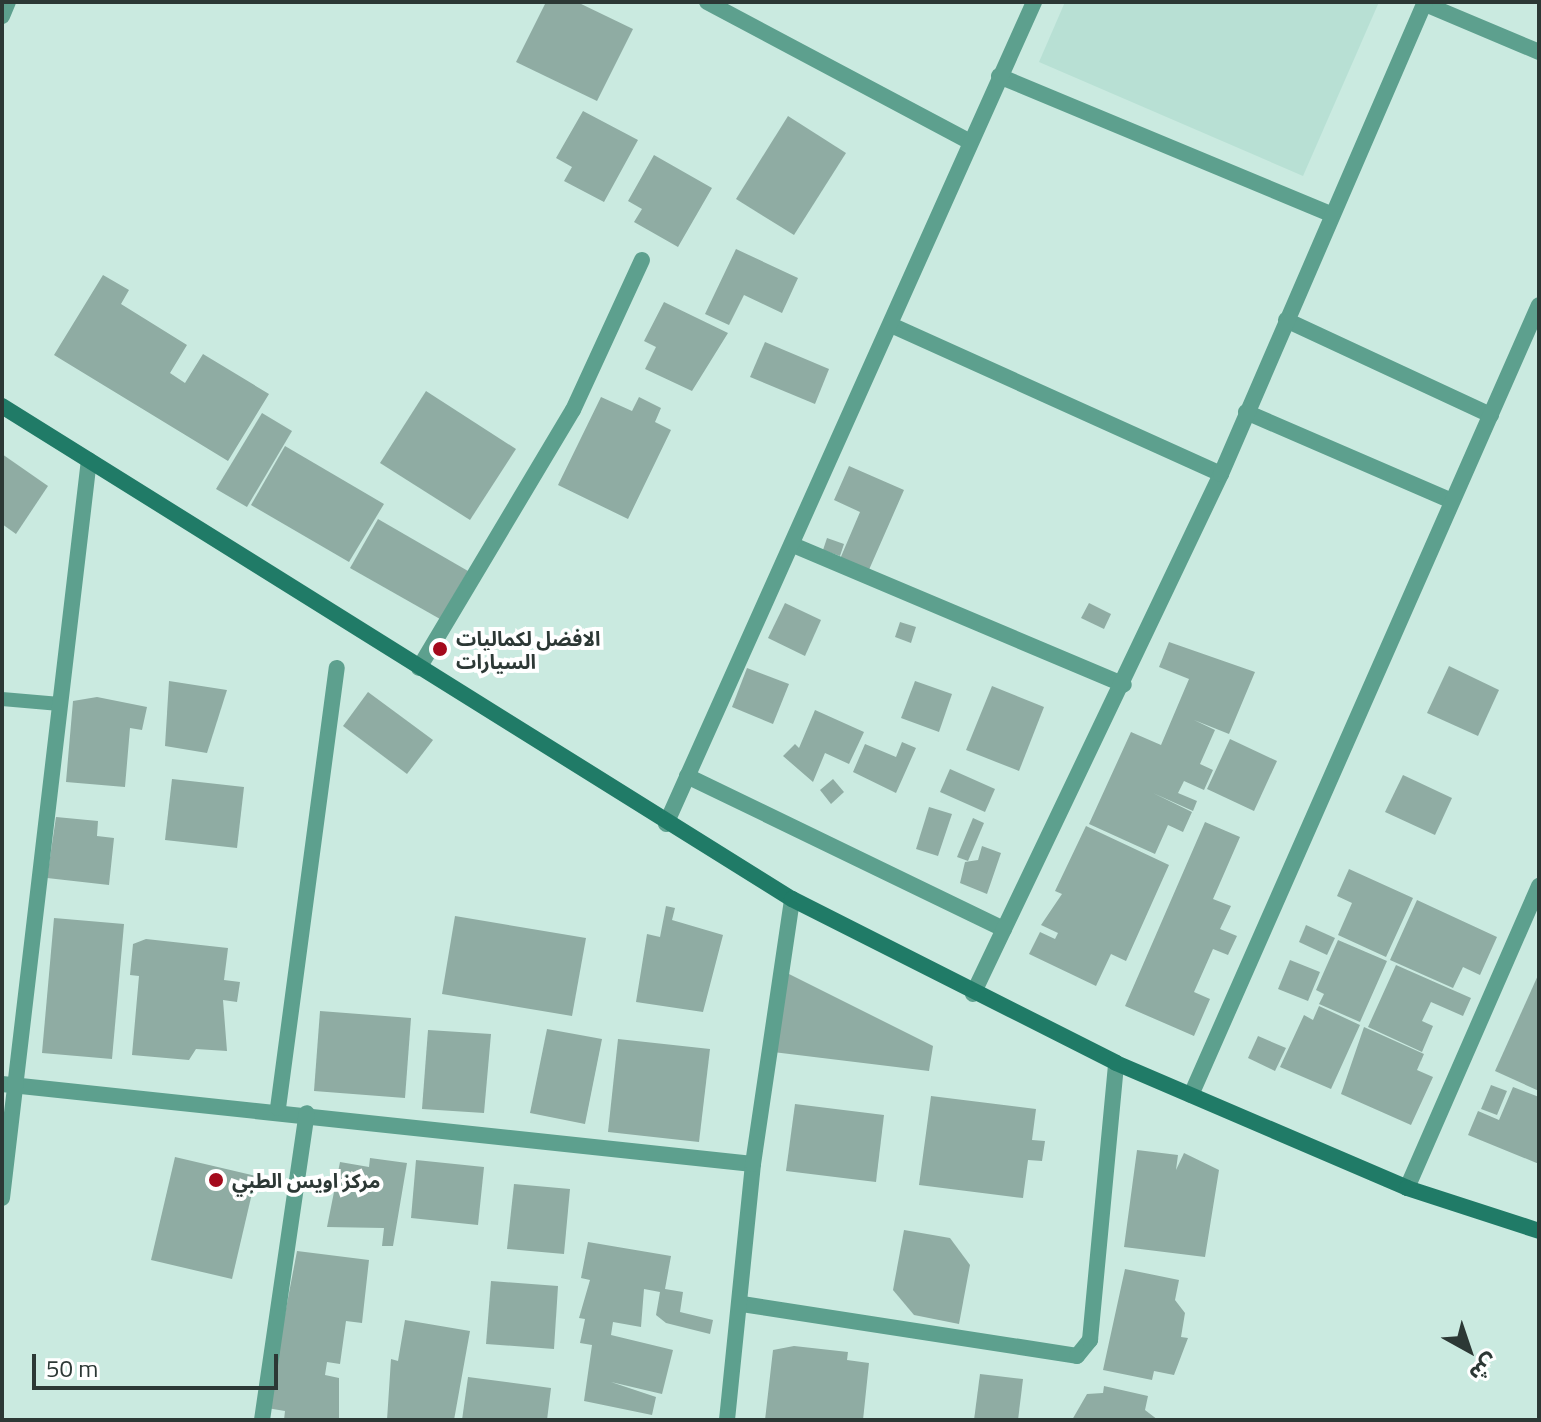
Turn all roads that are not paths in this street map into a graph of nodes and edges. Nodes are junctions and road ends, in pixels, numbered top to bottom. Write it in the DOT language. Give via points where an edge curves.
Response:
graph roads {
  1 [pos="8,2"];
  2 [pos="707,2"];
  3 [pos="1034,2"];
  4 [pos="1425,3"];
  5 [pos="2,16"];
  6 [pos="1539,52"];
  7 [pos="999,76"];
  8 [pos="970,142"];
  9 [pos="1331,214"];
  10 [pos="642,260"];
  11 [pos="1539,305"];
  12 [pos="1286,320"];
  13 [pos="891,325"];
  14 [pos="2,406"];
  15 [pos="1246,412"];
  16 [pos="1491,415"];
  17 [pos="89,460"];
  18 [pos="1221,474"];
  19 [pos="1452,501"];
  20 [pos="793,545"];
  21 [pos="337,668"];
  22 [pos="419,668"];
  23 [pos="1124,685"];
  24 [pos="2,699"];
  25 [pos="60,704"];
  26 [pos="687,776"];
  27 [pos="666,824"];
  28 [pos="1539,886"];
  29 [pos="792,899"];
  30 [pos="1004,929"];
  31 [pos="973,994"];
  32 [pos="1116,1063"];
  33 [pos="10,1085"];
  34 [pos="1191,1095"];
  35 [pos="278,1108"];
  36 [pos="307,1113"];
  37 [pos="753,1164"];
  38 [pos="1407,1188"];
  39 [pos="2,1198"];
  40 [pos="1539,1231"];
  41 [pos="742,1304"];
  42 [pos="262,1420"];
  43 [pos="727,1420"];
  1 -- 5 [label="street"];
  2 -- 8 [label="street"];
  3 -- 7 [label="street"];
  4 -- 6 [label="street"];
  4 -- 9 [label="street"];
  7 -- 8 [label="street"];
  7 -- 9 [label="street"];
  8 -- 13 [label="street"];
  9 -- 12 [label="street"];
  10 -- 22 [label="street" via="573,410"];
  11 -- 16 [label="street"];
  12 -- 15 [label="street"];
  12 -- 16 [label="street"];
  13 -- 18 [label="street"];
  13 -- 20 [label="street"];
  14 -- 17 [label="street"];
  15 -- 18 [label="street"];
  15 -- 19 [label="street"];
  16 -- 19 [label="street"];
  17 -- 22 [label="street"];
  17 -- 25 [label="street"];
  18 -- 23 [label="street"];
  19 -- 34 [label="street"];
  20 -- 23 [label="street"];
  20 -- 26 [label="street"];
  21 -- 35 [label="street"];
  22 -- 27 [label="street"];
  23 -- 30 [label="street"];
  24 -- 25 [label="lane"];
  25 -- 33 [label="street"];
  26 -- 27 [label="street"];
  26 -- 30 [label="street"];
  27 -- 29 [label="street"];
  28 -- 38 [label="street"];
  29 -- 31 [label="street"];
  29 -- 37 [label="street"];
  30 -- 31 [label="street"];
  31 -- 32 [label="street"];
  32 -- 34 [label="street"];
  32 -- 41 [label="street" via="1090,1340 1077,1356"];
  33 -- 35 [label="street"];
  33 -- 39 [label="street"];
  34 -- 38 [label="street"];
  35 -- 36 [label="street"];
  36 -- 37 [label="street"];
  36 -- 42 [label="street"];
  37 -- 41 [label="street"];
  38 -- 40 [label="street"];
  41 -- 43 [label="street"];
}
